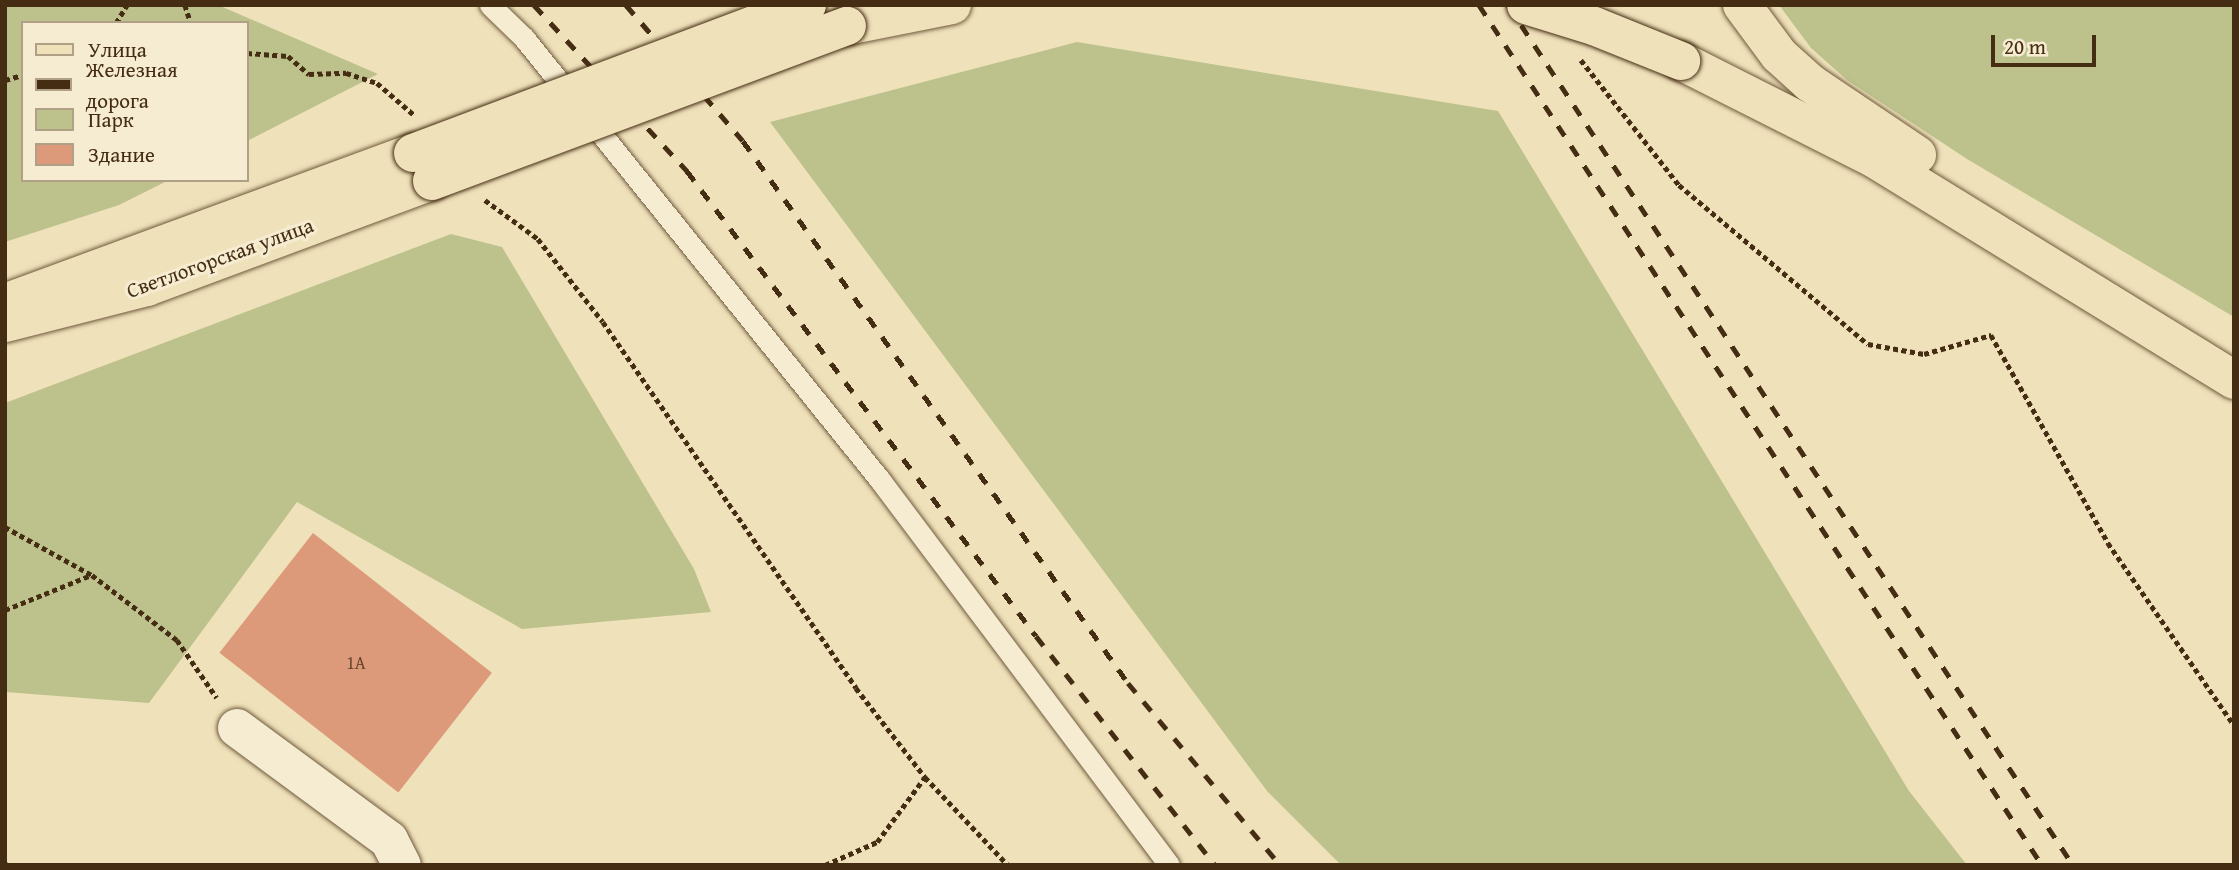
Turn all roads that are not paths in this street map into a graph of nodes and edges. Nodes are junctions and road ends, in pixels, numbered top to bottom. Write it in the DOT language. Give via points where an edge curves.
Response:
graph roads {
  1 [pos="490,5"];
  2 [pos="807,5"];
  3 [pos="902,5"];
  4 [pos="952,5"];
  5 [pos="1526,5"];
  6 [pos="1742,5"];
  7 [pos="847,26"];
  8 [pos="422,167"];
  9 [pos="5,303"];
  10 [pos="5,323"];
  11 [pos="2234,352"];
  12 [pos="2234,380"];
  13 [pos="237,728"];
  14 [pos="402,865"];
  15 [pos="1169,865"];
  1 -- 15 [label="lane" via="524,38 880,480"];
  2 -- 8 [label="main road, bridge"];
  3 -- 7 [label="main road"];
  4 -- 7 [label="main road"];
  5 -- 12 [label="main road, bridge" via="1681,61 1875,159"];
  6 -- 11 [label="main road" via="1779,55 1851,112"];
  7 -- 8 [label="main road, bridge"];
  8 -- 9 [label="main road, Светлогорская улица"];
  8 -- 10 [label="main road, Светлогорская улица" via="147,287"];
  13 -- 14 [label="street" via="389,840"];
}
